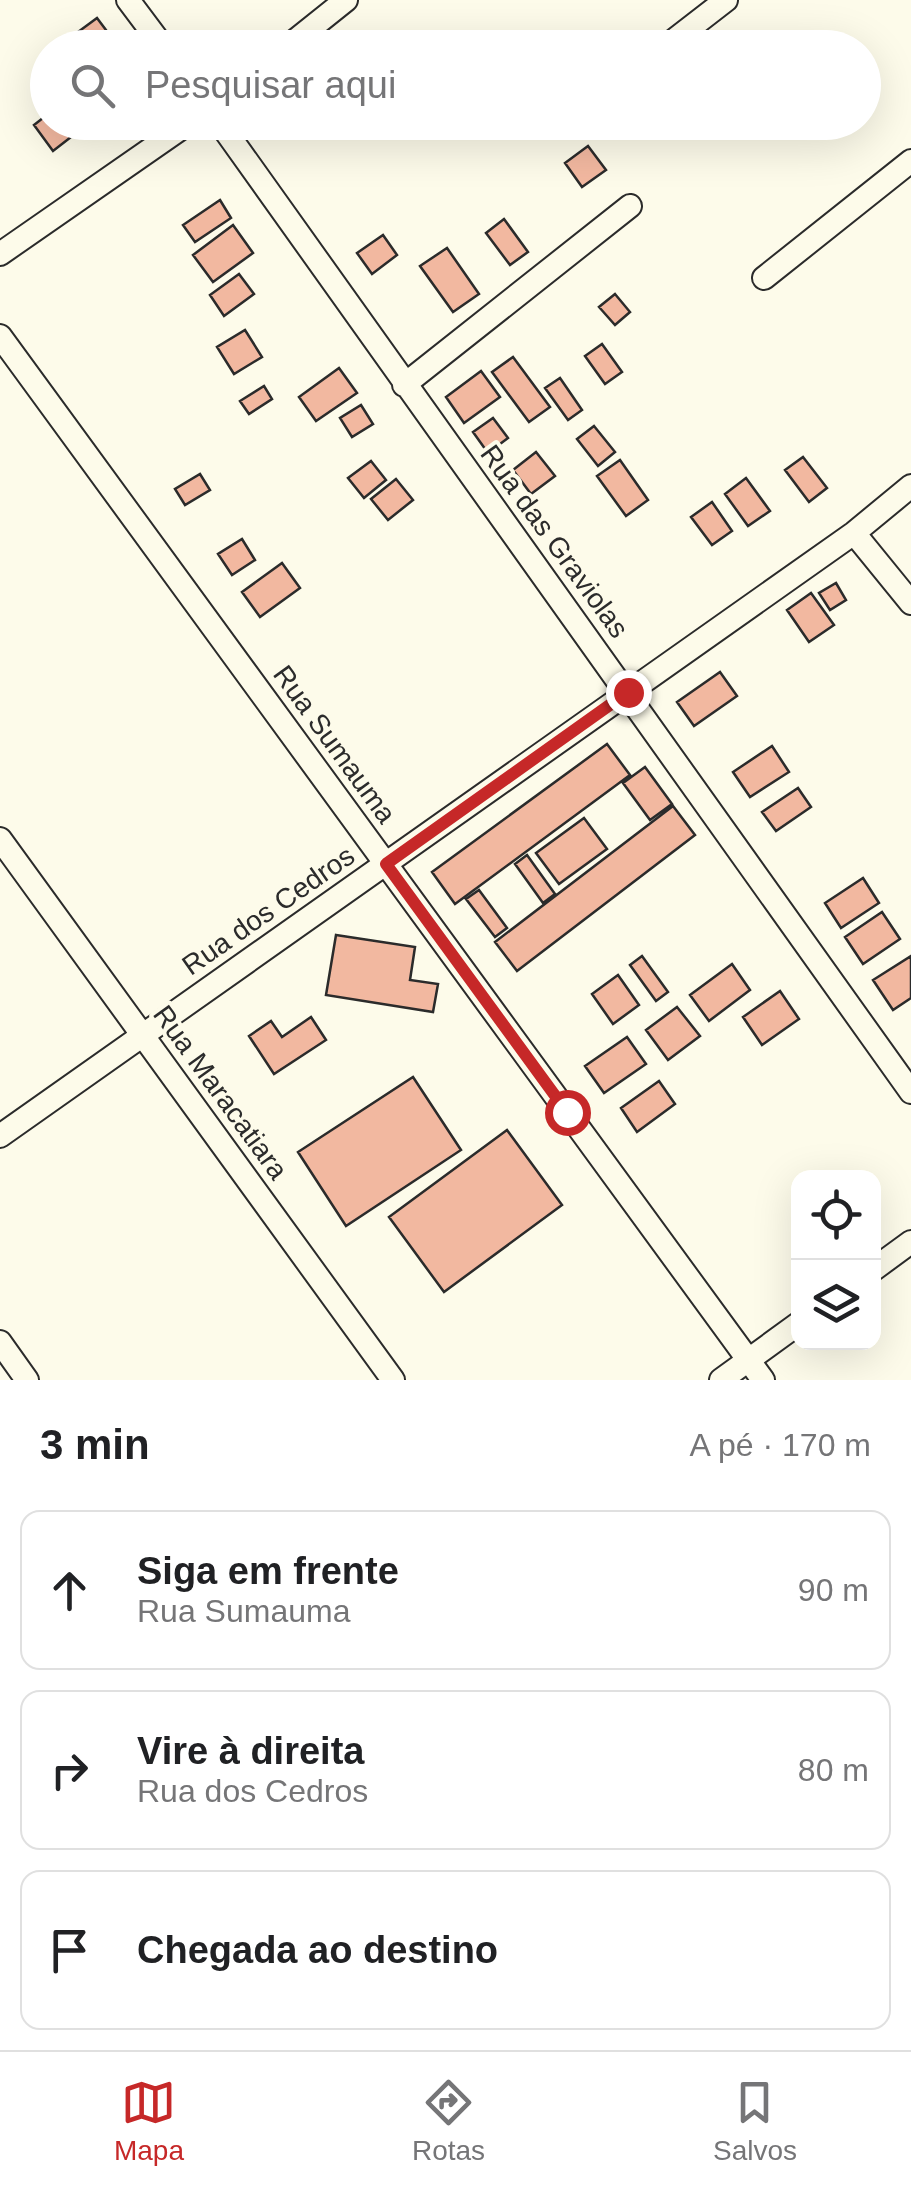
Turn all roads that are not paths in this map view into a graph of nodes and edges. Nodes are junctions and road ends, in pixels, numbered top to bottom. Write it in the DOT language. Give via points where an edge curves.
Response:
graph roads {
  1 [pos="128,0"];
  2 [pos="346,0"];
  3 [pos="726,0"];
  4 [pos="150,30"];
  5 [pos="308,30"];
  6 [pos="687,30"];
  7 [pos="164,140"];
  8 [pos="232,140"];
  9 [pos="911,161"];
  10 [pos="630,206"];
  11 [pos="0,254"];
  12 [pos="764,278"];
  13 [pos="0,336"];
  14 [pos="404,385"];
  15 [pos="911,486"];
  16 [pos="854,533"];
  17 [pos="911,603"];
  18 [pos="628,692"];
  19 [pos="0,839"];
  20 [pos="386,864"];
  21 [pos="142,1036"];
  22 [pos="911,1092"];
  23 [pos="0,1136"];
  24 [pos="911,1242"];
  25 [pos="881,1264"];
  26 [pos="791,1329"];
  27 [pos="0,1342"];
  28 [pos="748,1360"];
  29 [pos="27,1380"];
  30 [pos="394,1380"];
  31 [pos="721,1380"];
  32 [pos="763,1380"];
  1 -- 4 [label="street"];
  2 -- 5 [label="street"];
  3 -- 6 [label="street"];
  7 -- 11 [label="street"];
  8 -- 14 [label="street, Rua das Graviolas"];
  9 -- 12 [label="street"];
  10 -- 14 [label="street"];
  13 -- 20 [label="street, Rua Sumauma"];
  14 -- 18 [label="street, Rua das Graviolas"];
  15 -- 16 [label="street, Rua dos Cedros"];
  16 -- 17 [label="street"];
  16 -- 18 [label="street, Rua dos Cedros"];
  18 -- 20 [label="street, Rua dos Cedros"];
  18 -- 22 [label="street, Rua das Graviolas"];
  19 -- 21 [label="street, Rua Maracatiara"];
  20 -- 21 [label="street, Rua dos Cedros"];
  20 -- 28 [label="street, Rua Sumauma"];
  21 -- 23 [label="street, Rua dos Cedros"];
  21 -- 30 [label="street, Rua Maracatiara"];
  24 -- 25 [label="street"];
  26 -- 28 [label="street"];
  27 -- 29 [label="street"];
  28 -- 31 [label="street"];
  28 -- 32 [label="street, Rua Sumauma"];
}
